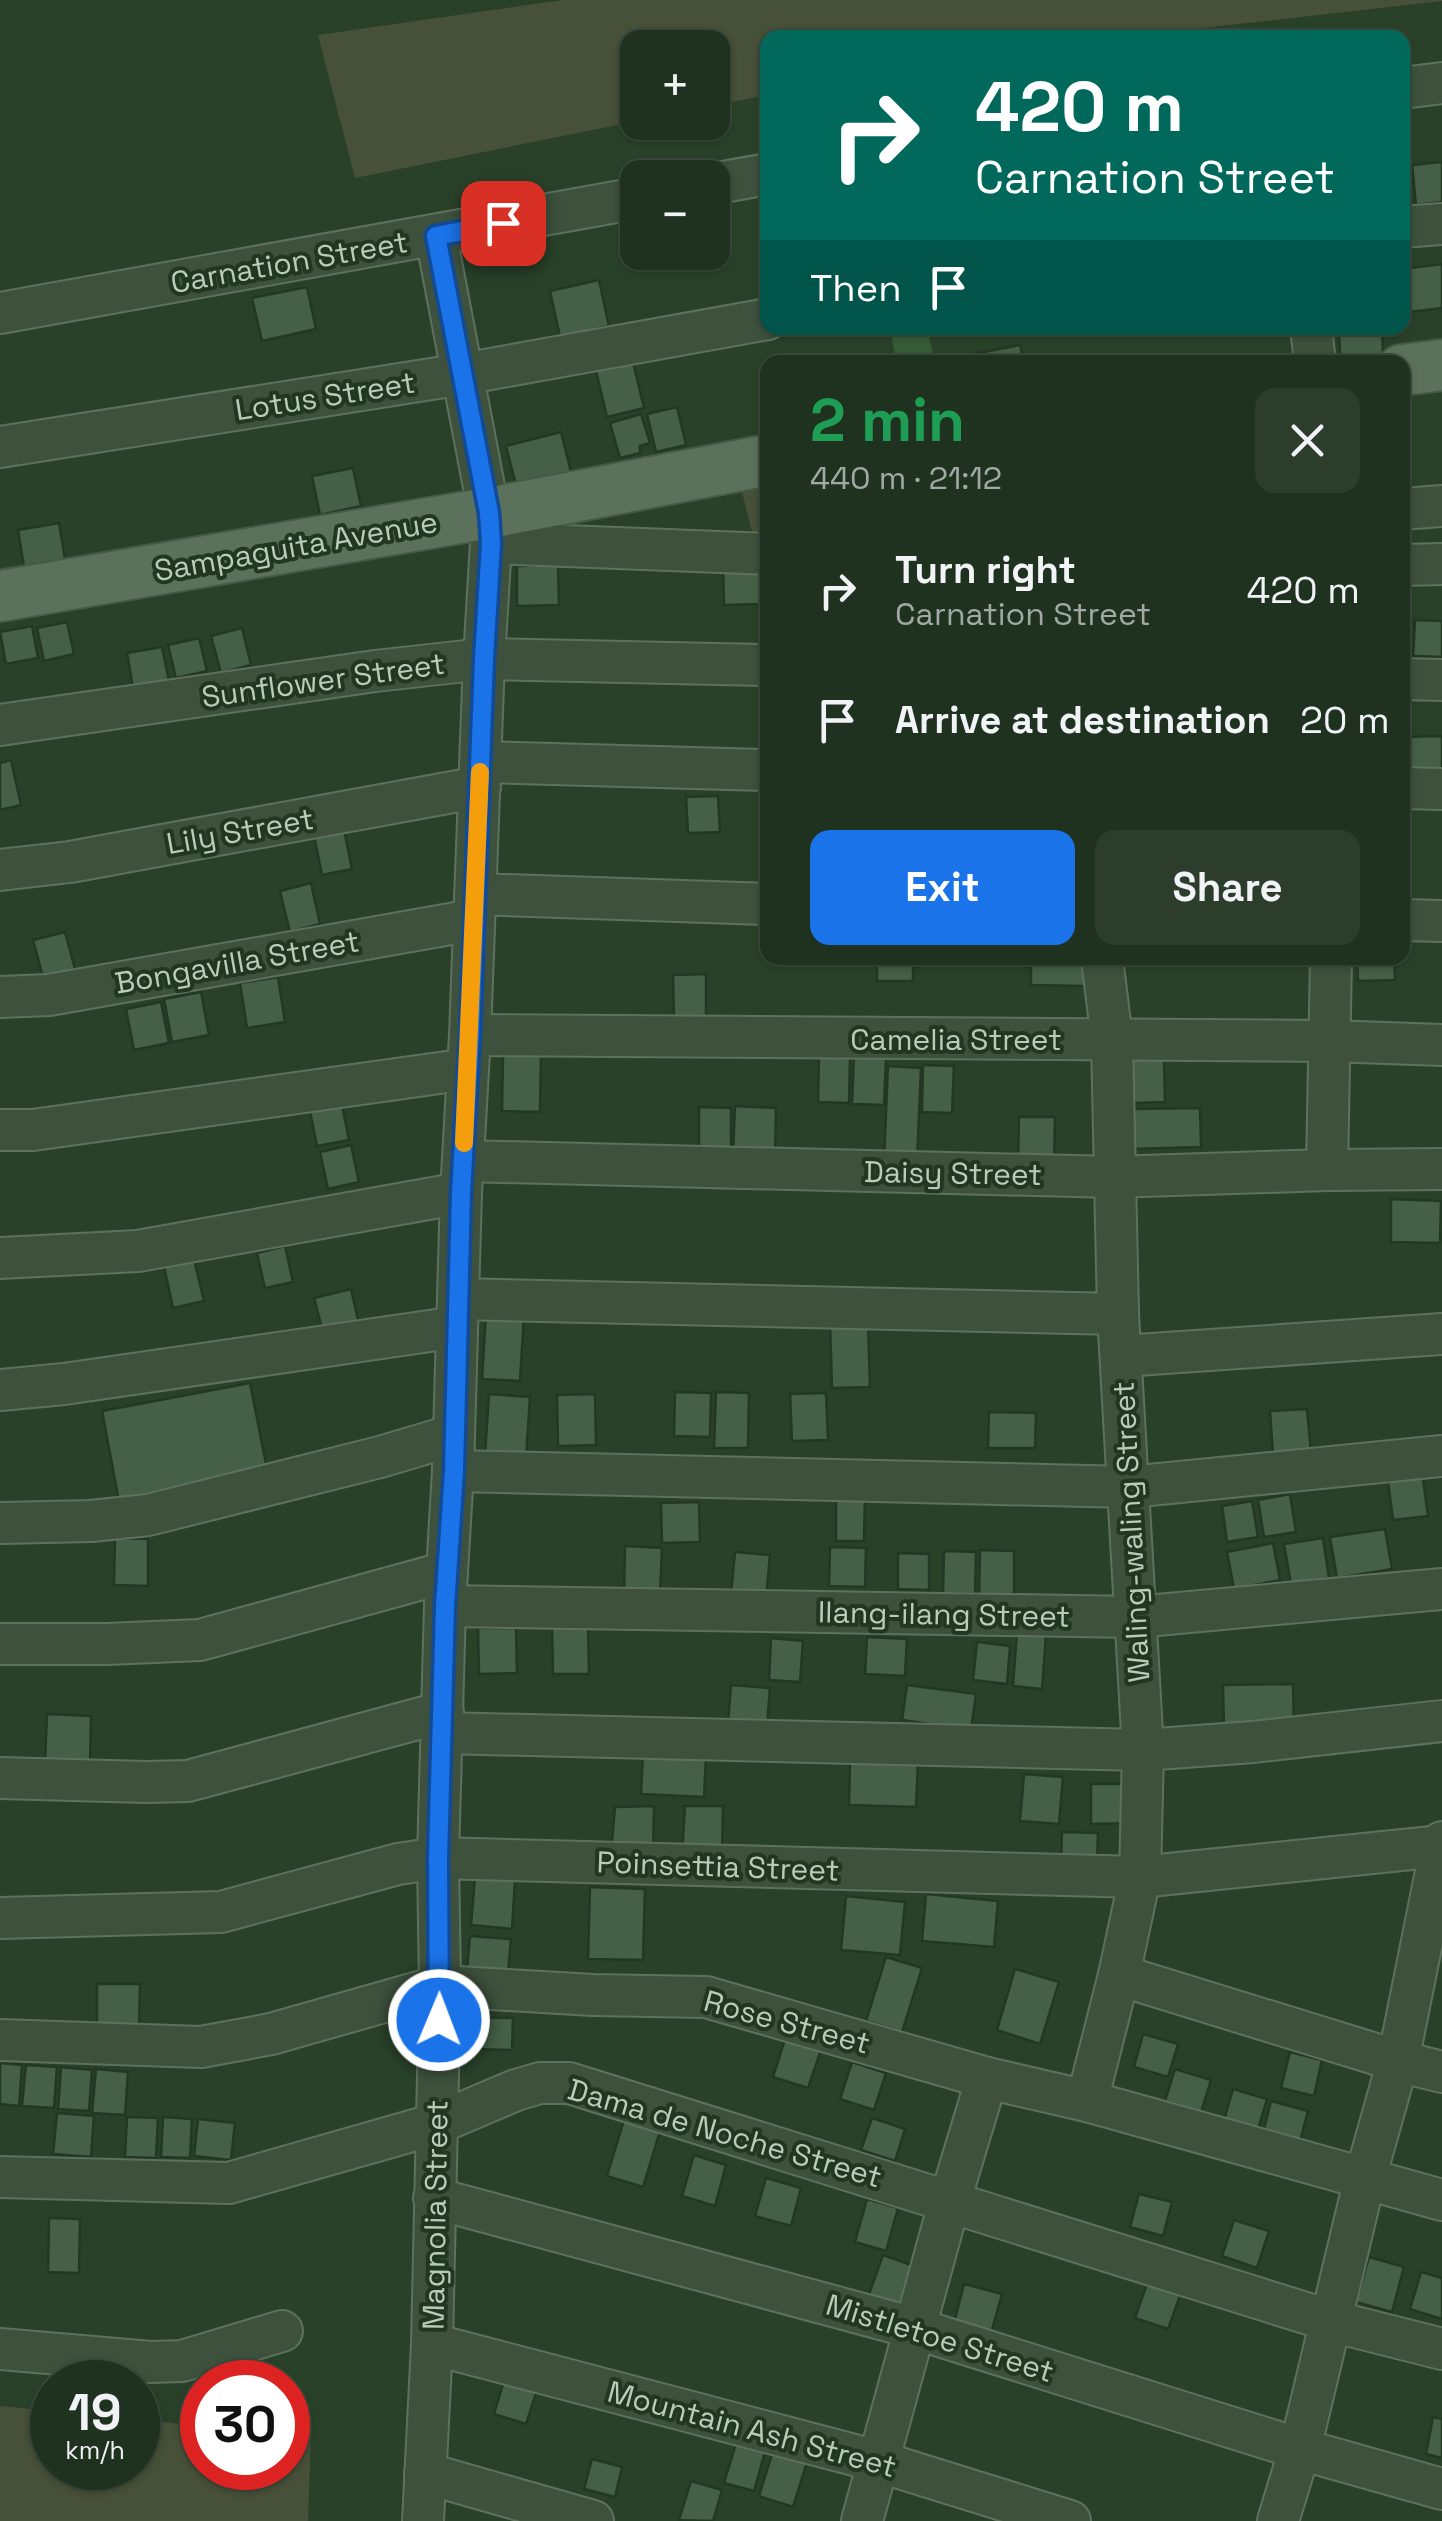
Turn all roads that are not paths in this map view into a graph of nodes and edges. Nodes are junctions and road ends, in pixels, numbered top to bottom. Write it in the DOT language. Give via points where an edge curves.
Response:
graph roads {
  1 [pos="1442,84"];
  2 [pos="1410,87"];
  3 [pos="760,175"];
  4 [pos="730,181"];
  5 [pos="620,201"];
  6 [pos="1442,224"];
  7 [pos="1410,227"];
  8 [pos="436,236"];
  9 [pos="0,313"];
  10 [pos="760,320"];
  11 [pos="1442,365"];
  12 [pos="1410,369"];
  13 [pos="463,374"];
  14 [pos="0,447"];
  15 [pos="760,462"];
  16 [pos="1442,506"];
  17 [pos="1410,509"];
  18 [pos="490,528"];
  19 [pos="760,553"];
  20 [pos="1410,564"];
  21 [pos="1442,564"];
  22 [pos="0,596"];
  23 [pos="484,659"];
  24 [pos="760,665"];
  25 [pos="1410,679"];
  26 [pos="1442,680"];
  27 [pos="0,726"];
  28 [pos="760,770"];
  29 [pos="480,775"];
  30 [pos="1410,788"];
  31 [pos="1442,789"];
  32 [pos="0,870"];
  33 [pos="760,904"];
  34 [pos="474,907"];
  35 [pos="1410,920"];
  36 [pos="1442,921"];
  37 [pos="1103,965"];
  38 [pos="1330,965"];
  39 [pos="0,996"];
  40 [pos="1112,1040"];
  41 [pos="1329,1040"];
  42 [pos="1442,1045"];
  43 [pos="469,1052"];
  44 [pos="0,1130"];
  45 [pos="1442,1169"];
  46 [pos="1327,1170"];
  47 [pos="1113,1176"];
  48 [pos="462,1177"];
  49 [pos="0,1258"];
  50 [pos="458,1313"];
  51 [pos="1118,1314"];
  52 [pos="1442,1334"];
  53 [pos="1122,1356"];
  54 [pos="0,1390"];
  55 [pos="454,1453"];
  56 [pos="1442,1456"];
  57 [pos="1130,1487"];
  58 [pos="0,1523"];
  59 [pos="446,1589"];
  60 [pos="1442,1589"];
  61 [pos="1136,1617"];
  62 [pos="0,1644"];
  63 [pos="1442,1721"];
  64 [pos="442,1722"];
  65 [pos="1143,1750"];
  66 [pos="0,1778"];
  67 [pos="1442,1845"];
  68 [pos="438,1858"];
  69 [pos="1140,1877"];
  70 [pos="0,1918"];
  71 [pos="1435,1920"];
  72 [pos="1119,1974"];
  73 [pos="440,1986"];
  74 [pos="0,2040"];
  75 [pos="1398,2061"];
  76 [pos="1442,2072"];
  77 [pos="987,2078"];
  78 [pos="1087,2101"];
  79 [pos="436,2124"];
  80 [pos="0,2177"];
  81 [pos="1365,2178"];
  82 [pos="434,2198"];
  83 [pos="950,2200"];
  84 [pos="1442,2200"];
  85 [pos="1331,2321"];
  86 [pos="914,2328"];
  87 [pos="282,2331"];
  88 [pos="432,2344"];
  89 [pos="0,2349"];
  90 [pos="1442,2350"];
  91 [pos="1300,2449"];
  92 [pos="878,2461"];
  93 [pos="425,2474"];
  94 [pos="1442,2489"];
  95 [pos="424,2521"];
  96 [pos="593,2521"];
  97 [pos="862,2521"];
  98 [pos="1070,2521"];
  99 [pos="1278,2521"];
  1 -- 2 [label="street"];
  3 -- 4 [label="street"];
  5 -- 8 [label="street, Carnation Street"];
  6 -- 7 [label="street"];
  8 -- 9 [label="street, Carnation Street"];
  8 -- 13 [label="street, Magnolia Street"];
  10 -- 13 [label="street, Lotus Street"];
  11 -- 12 [label="main road"];
  13 -- 14 [label="street, Lotus Street"];
  13 -- 18 [label="street, Magnolia Street"];
  15 -- 18 [label="main road, Sampaguita Avenue"];
  16 -- 17 [label="street"];
  18 -- 19 [label="street"];
  18 -- 22 [label="main road, Sampaguita Avenue"];
  18 -- 23 [label="street, Magnolia Street"];
  20 -- 21 [label="street"];
  23 -- 24 [label="street, Sunflower Street"];
  23 -- 27 [label="street, Sunflower Street"];
  23 -- 29 [label="street, Magnolia Street"];
  25 -- 26 [label="street"];
  28 -- 29 [label="street, Lily Street"];
  29 -- 32 [label="street, Lily Street" via="70,862"];
  29 -- 34 [label="street, Magnolia Street"];
  30 -- 31 [label="street"];
  33 -- 34 [label="street, Bongavilla Street"];
  34 -- 39 [label="street, Bongavilla Street" via="49,996"];
  34 -- 43 [label="street, Magnolia Street"];
  35 -- 36 [label="street"];
  37 -- 40 [label="street, Waling-waling Street"];
  38 -- 41 [label="street"];
  40 -- 41 [label="street, Camelia Street"];
  40 -- 43 [label="street, Camelia Street"];
  40 -- 47 [label="street, Waling-waling Street"];
  41 -- 42 [label="street, Camelia Street"];
  41 -- 46 [label="street"];
  43 -- 44 [label="street, Camelia Street" via="33,1130"];
  43 -- 48 [label="street, Magnolia Street"];
  45 -- 46 [label="street, Daisy Street"];
  46 -- 47 [label="street, Daisy Street"];
  47 -- 48 [label="street, Daisy Street"];
  47 -- 51 [label="street, Waling-waling Street"];
  48 -- 49 [label="street, Daisy Street" via="138,1250"];
  48 -- 50 [label="street, Magnolia Street"];
  50 -- 51 [label="street"];
  50 -- 54 [label="street"];
  50 -- 55 [label="street, Magnolia Street"];
  51 -- 53 [label="street, Waling-waling Street"];
  52 -- 53 [label="street"];
  53 -- 57 [label="street, Waling-waling Street"];
  55 -- 57 [label="street"];
  55 -- 58 [label="street" via="380,1458 148,1515"];
  55 -- 59 [label="street, Magnolia Street"];
  56 -- 57 [label="street"];
  57 -- 61 [label="street, Waling-waling Street"];
  59 -- 61 [label="street, Ilang-ilang Street"];
  59 -- 62 [label="street, Ilang-ilang Street" via="200,1640"];
  59 -- 64 [label="street, Magnolia Street"];
  60 -- 61 [label="street, Ilang-ilang Street"];
  61 -- 65 [label="street, Waling-waling Street"];
  63 -- 65 [label="street"];
  64 -- 65 [label="street"];
  64 -- 66 [label="street" via="188,1781"];
  64 -- 68 [label="street, Magnolia Street"];
  65 -- 69 [label="street, Waling-waling Street"];
  67 -- 69 [label="street, Poinsettia Street"];
  67 -- 71 [label="street"];
  68 -- 69 [label="street, Poinsettia Street"];
  68 -- 70 [label="street, Poinsettia Street" via="221,1912"];
  68 -- 73 [label="street, Magnolia Street"];
  69 -- 72 [label="street, Waling-waling Street"];
  71 -- 75 [label="street"];
  72 -- 75 [label="street"];
  72 -- 78 [label="street, Waling-waling Street"];
  73 -- 74 [label="street, Rose Street" via="202,2047"];
  73 -- 77 [label="street, Rose Street" via="706,1997"];
  73 -- 79 [label="street, Magnolia Street"];
  75 -- 76 [label="street"];
  75 -- 81 [label="street"];
  77 -- 78 [label="street, Rose Street"];
  77 -- 83 [label="street"];
  78 -- 81 [label="street, Rose Street"];
  79 -- 80 [label="street, Dama de Noche Street" via="229,2183"];
  79 -- 82 [label="street, Magnolia Street"];
  79 -- 83 [label="street, Dama de Noche Street" via="516,2090 569,2083"];
  81 -- 84 [label="street, Rose Street"];
  81 -- 85 [label="street"];
  82 -- 86 [label="street, Mistletoe Street"];
  82 -- 88 [label="street, Magnolia Street"];
  83 -- 85 [label="street, Dama de Noche Street"];
  83 -- 86 [label="street"];
  85 -- 90 [label="street, Dama de Noche Street"];
  85 -- 91 [label="street"];
  86 -- 91 [label="street, Mistletoe Street"];
  86 -- 92 [label="street"];
  87 -- 89 [label="street" via="182,2361"];
  88 -- 92 [label="street, Mountain Ash Street"];
  88 -- 93 [label="street, Magnolia Street"];
  91 -- 94 [label="street, Mistletoe Street"];
  91 -- 99 [label="street"];
  92 -- 97 [label="street"];
  92 -- 98 [label="street, Mountain Ash Street"];
  93 -- 95 [label="street, Magnolia Street"];
  93 -- 96 [label="street"];
}
